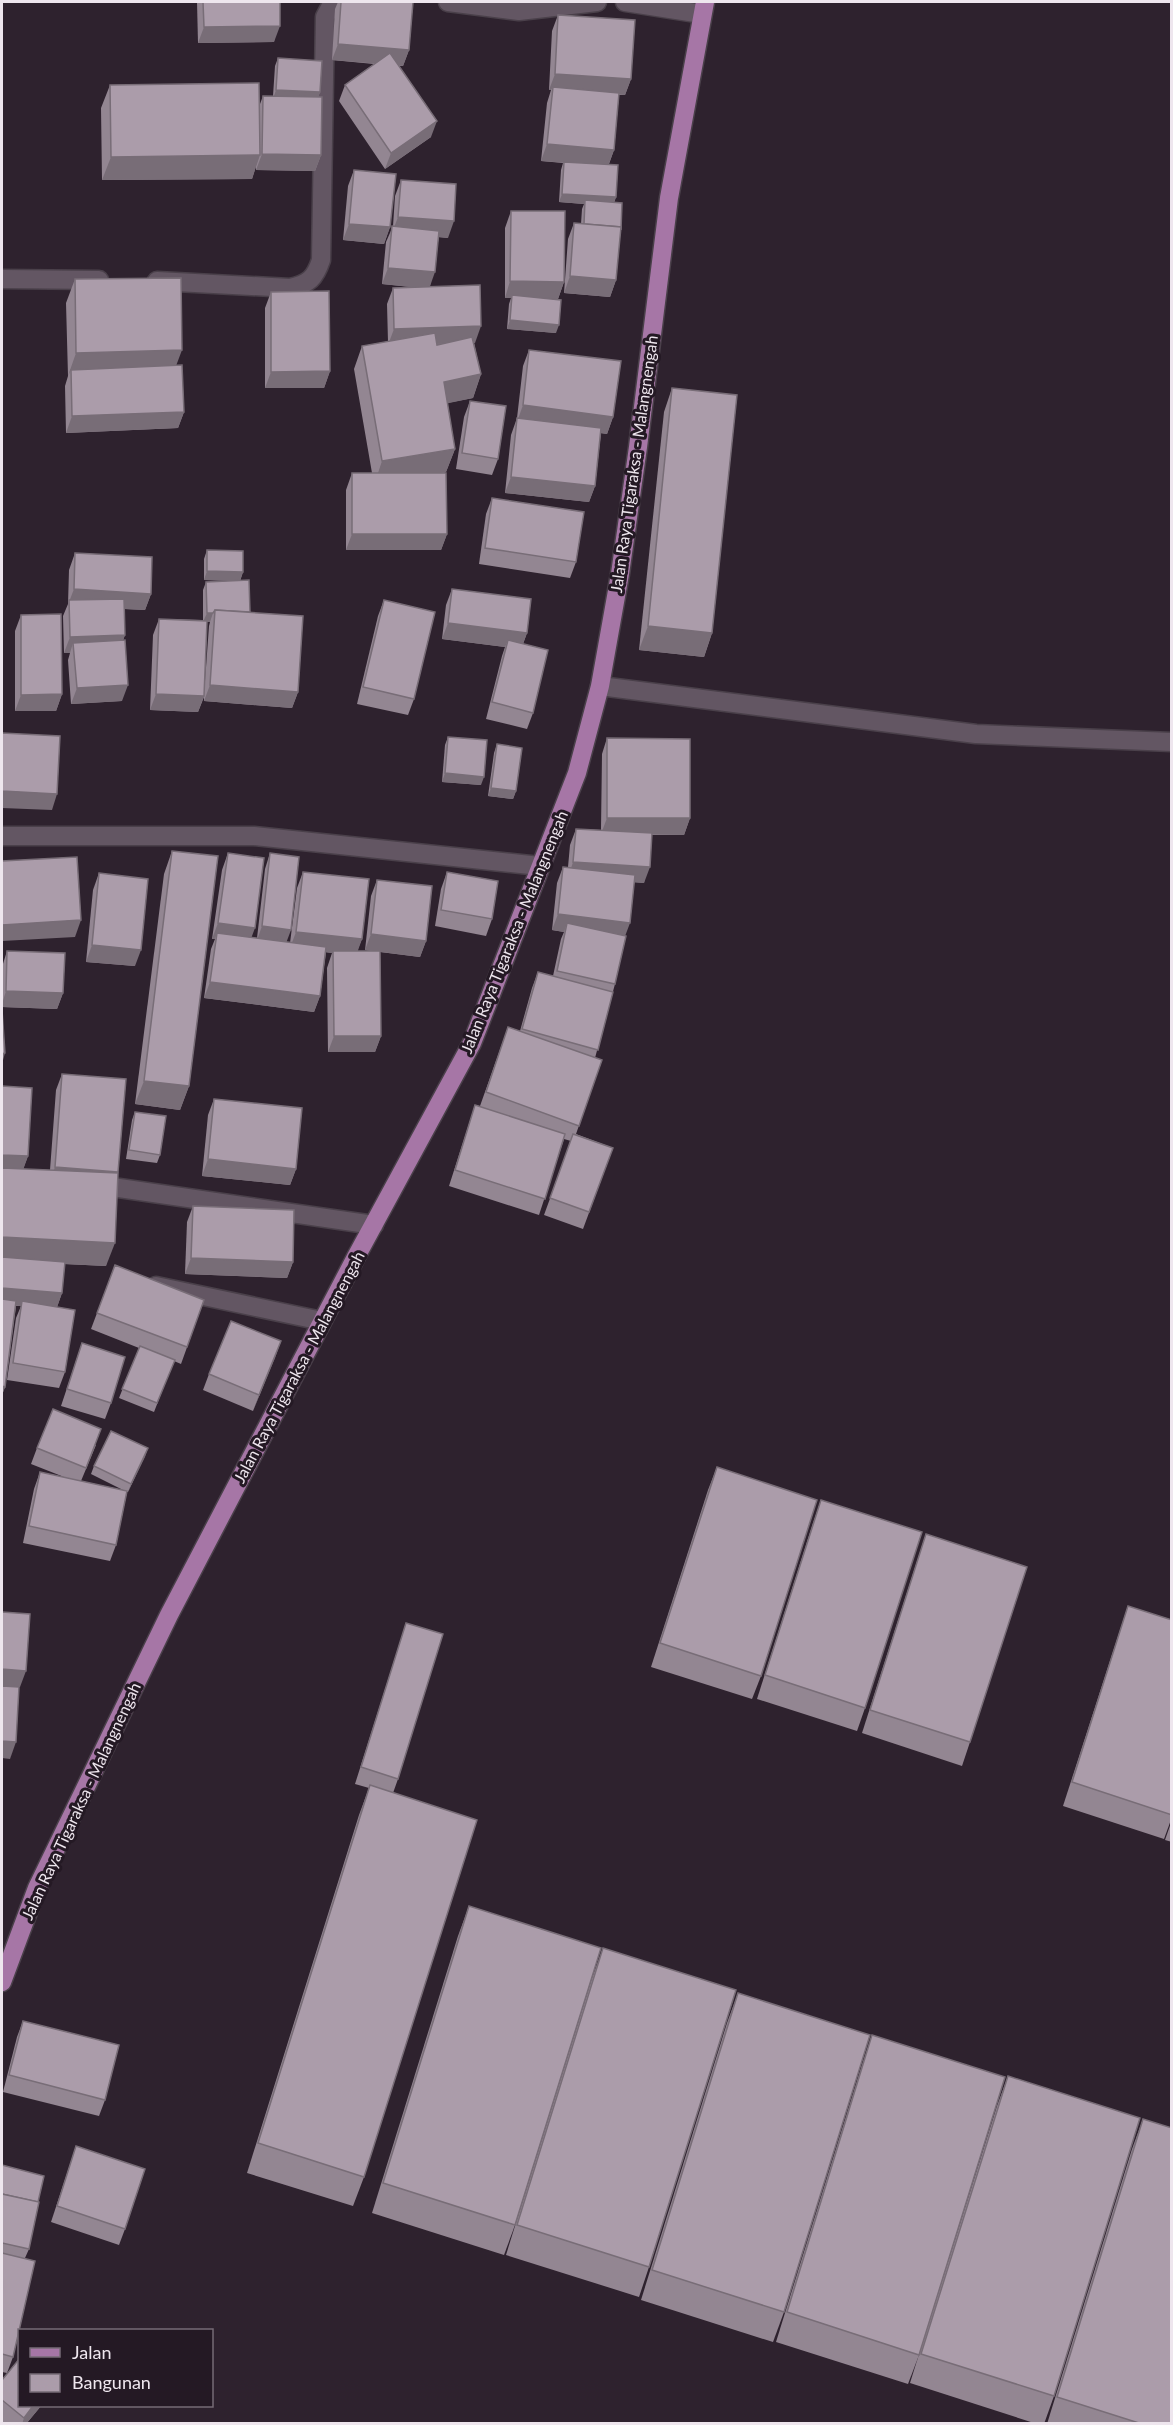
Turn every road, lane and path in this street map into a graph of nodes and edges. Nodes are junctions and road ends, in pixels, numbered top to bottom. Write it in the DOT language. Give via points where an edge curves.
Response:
graph roads {
  1 [pos="333,2"];
  2 [pos="448,2"];
  3 [pos="597,2"];
  4 [pos="625,2"];
  5 [pos="703,8"];
  6 [pos="2,279"];
  7 [pos="120,280"];
  8 [pos="144,280"];
  9 [pos="600,686"];
  10 [pos="1172,742"];
  11 [pos="2,836"];
  12 [pos="540,866"];
  13 [pos="119,1188"];
  14 [pos="374,1225"];
  15 [pos="136,1282"];
  16 [pos="322,1321"];
  17 [pos="2,1982"];
  1 -- 8 [label="street" via="325,17 321,260 313,279 290,288"];
  2 -- 3 [label="street" via="519,11"];
  4 -- 5 [label="street"];
  5 -- 9 [label="main road, Jalan Raya Tigaraksa - Malangnengah" via="669,198 638,447"];
  6 -- 7 [label="street"];
  9 -- 10 [label="street" via="976,734"];
  9 -- 12 [label="main road, Jalan Raya Tigaraksa - Malangnengah" via="577,773"];
  11 -- 12 [label="street" via="254,836"];
  12 -- 14 [label="main road, Jalan Raya Tigaraksa - Malangnengah" via="472,1043"];
  13 -- 14 [label="street"];
  14 -- 16 [label="main road, Jalan Raya Tigaraksa - Malangnengah"];
  15 -- 16 [label="street"];
  16 -- 17 [label="main road, Jalan Raya Tigaraksa - Malangnengah" via="149,1657 37,1888"];
}
